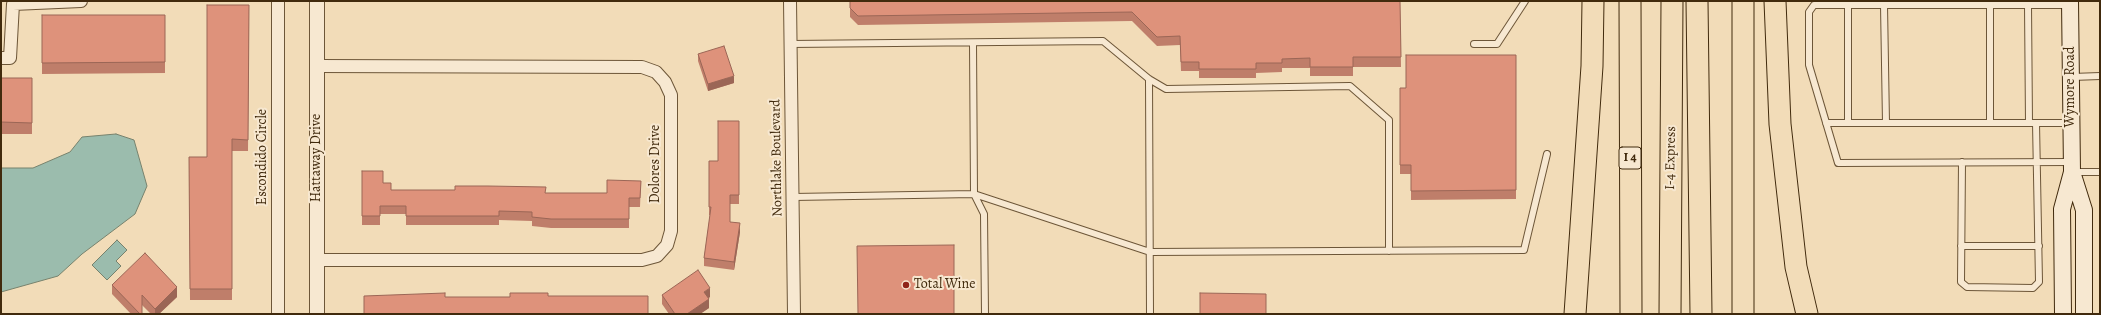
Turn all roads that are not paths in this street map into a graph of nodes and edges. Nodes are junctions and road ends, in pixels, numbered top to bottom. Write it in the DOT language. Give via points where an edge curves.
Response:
graph roads {
  1 [pos="80,1"];
  2 [pos="278,1"];
  3 [pos="317,1"];
  4 [pos="790,1"];
  5 [pos="1526,1"];
  6 [pos="1594,1"];
  7 [pos="1630,1"];
  8 [pos="1672,1"];
  9 [pos="1697,1"];
  10 [pos="1743,1"];
  11 [pos="1775,1"];
  12 [pos="2070,3"];
  13 [pos="1848,5"];
  14 [pos="1884,5"];
  15 [pos="1990,5"];
  16 [pos="2028,5"];
  17 [pos="973,43"];
  18 [pos="790,44"];
  19 [pos="1474,44"];
  20 [pos="1,58"];
  21 [pos="317,66"];
  22 [pos="2100,76"];
  23 [pos="2071,77"];
  24 [pos="1149,79"];
  25 [pos="1826,123"];
  26 [pos="1848,123"];
  27 [pos="1886,123"];
  28 [pos="1990,123"];
  29 [pos="2029,123"];
  30 [pos="2036,123"];
  31 [pos="2071,123"];
  32 [pos="1547,154"];
  33 [pos="1962,162"];
  34 [pos="2036,162"];
  35 [pos="2072,167"];
  36 [pos="2100,172"];
  37 [pos="974,194"];
  38 [pos="793,197"];
  39 [pos="1960,246"];
  40 [pos="2039,246"];
  41 [pos="1389,250"];
  42 [pos="1150,252"];
  43 [pos="316,260"];
  44 [pos="1796,266"];
  45 [pos="278,314"];
  46 [pos="317,314"];
  47 [pos="794,314"];
  48 [pos="985,314"];
  49 [pos="1150,314"];
  50 [pos="1575,314"];
  51 [pos="1631,314"];
  52 [pos="1670,314"];
  53 [pos="1701,314"];
  54 [pos="1743,314"];
  55 [pos="1794,314"];
  56 [pos="1807,314"];
  57 [pos="2063,314"];
  58 [pos="2084,314"];
  1 -- 20 [label="street" via="13,4 10,58"];
  2 -- 45 [label="street, Escondido Circle"];
  3 -- 21 [label="street, Hattaway Drive"];
  4 -- 18 [label="street, Northlake Boulevard"];
  5 -- 19 [label="lane" via="1497,44"];
  6 -- 50 [label="highway"];
  7 -- 51 [label="highway, I 4"];
  8 -- 52 [label="highway, I-4 Express"];
  9 -- 53 [label="highway, I-4 Express"];
  10 -- 54 [label="highway"];
  11 -- 44 [label="highway" via="1780,124"];
  12 -- 16 [label="lane"];
  12 -- 23 [label="main road, Wymore Road"];
  13 -- 14 [label="lane"];
  13 -- 25 [label="lane" via="1814,5 1809,12 1809,65"];
  13 -- 26 [label="lane"];
  14 -- 15 [label="lane"];
  14 -- 27 [label="lane"];
  15 -- 16 [label="lane"];
  15 -- 28 [label="lane"];
  16 -- 29 [label="lane"];
  17 -- 18 [label="lane"];
  17 -- 24 [label="lane" via="1103,42"];
  17 -- 37 [label="lane"];
  18 -- 38 [label="street, Northlake Boulevard"];
  21 -- 43 [label="street, Hattaway Drive"];
  21 -- 43 [label="street, Dolores Drive" via="642,67 656,72 666,82 671,95 671,231 667,245 657,256 642,260"];
  22 -- 23 [label="lane"];
  23 -- 31 [label="main road, Wymore Road"];
  24 -- 41 [label="lane" via="1166,89 1350,86 1389,120"];
  24 -- 42 [label="lane"];
  25 -- 26 [label="lane"];
  25 -- 33 [label="lane" via="1838,163"];
  26 -- 27 [label="lane"];
  27 -- 28 [label="lane"];
  28 -- 29 [label="lane"];
  29 -- 30 [label="lane"];
  30 -- 31 [label="lane"];
  30 -- 34 [label="lane"];
  31 -- 35 [label="main road, Wymore Road"];
  32 -- 41 [label="lane" via="1524,250"];
  33 -- 34 [label="lane"];
  33 -- 39 [label="lane"];
  34 -- 35 [label="lane"];
  34 -- 40 [label="lane"];
  35 -- 36 [label="lane"];
  35 -- 57 [label="main road, Wymore Road" via="2062,209"];
  35 -- 58 [label="main road, Wymore Road" via="2084,210"];
  37 -- 38 [label="lane"];
  37 -- 42 [label="lane"];
  37 -- 48 [label="lane" via="984,214"];
  38 -- 47 [label="street, Northlake Boulevard"];
  39 -- 40 [label="lane"];
  39 -- 40 [label="lane" via="1961,282 1967,287 2033,288 2039,282"];
  41 -- 42 [label="lane"];
  42 -- 49 [label="lane"];
  43 -- 46 [label="street, Hattaway Drive"];
  44 -- 55 [label="highway"];
  44 -- 56 [label="highway"];
}
